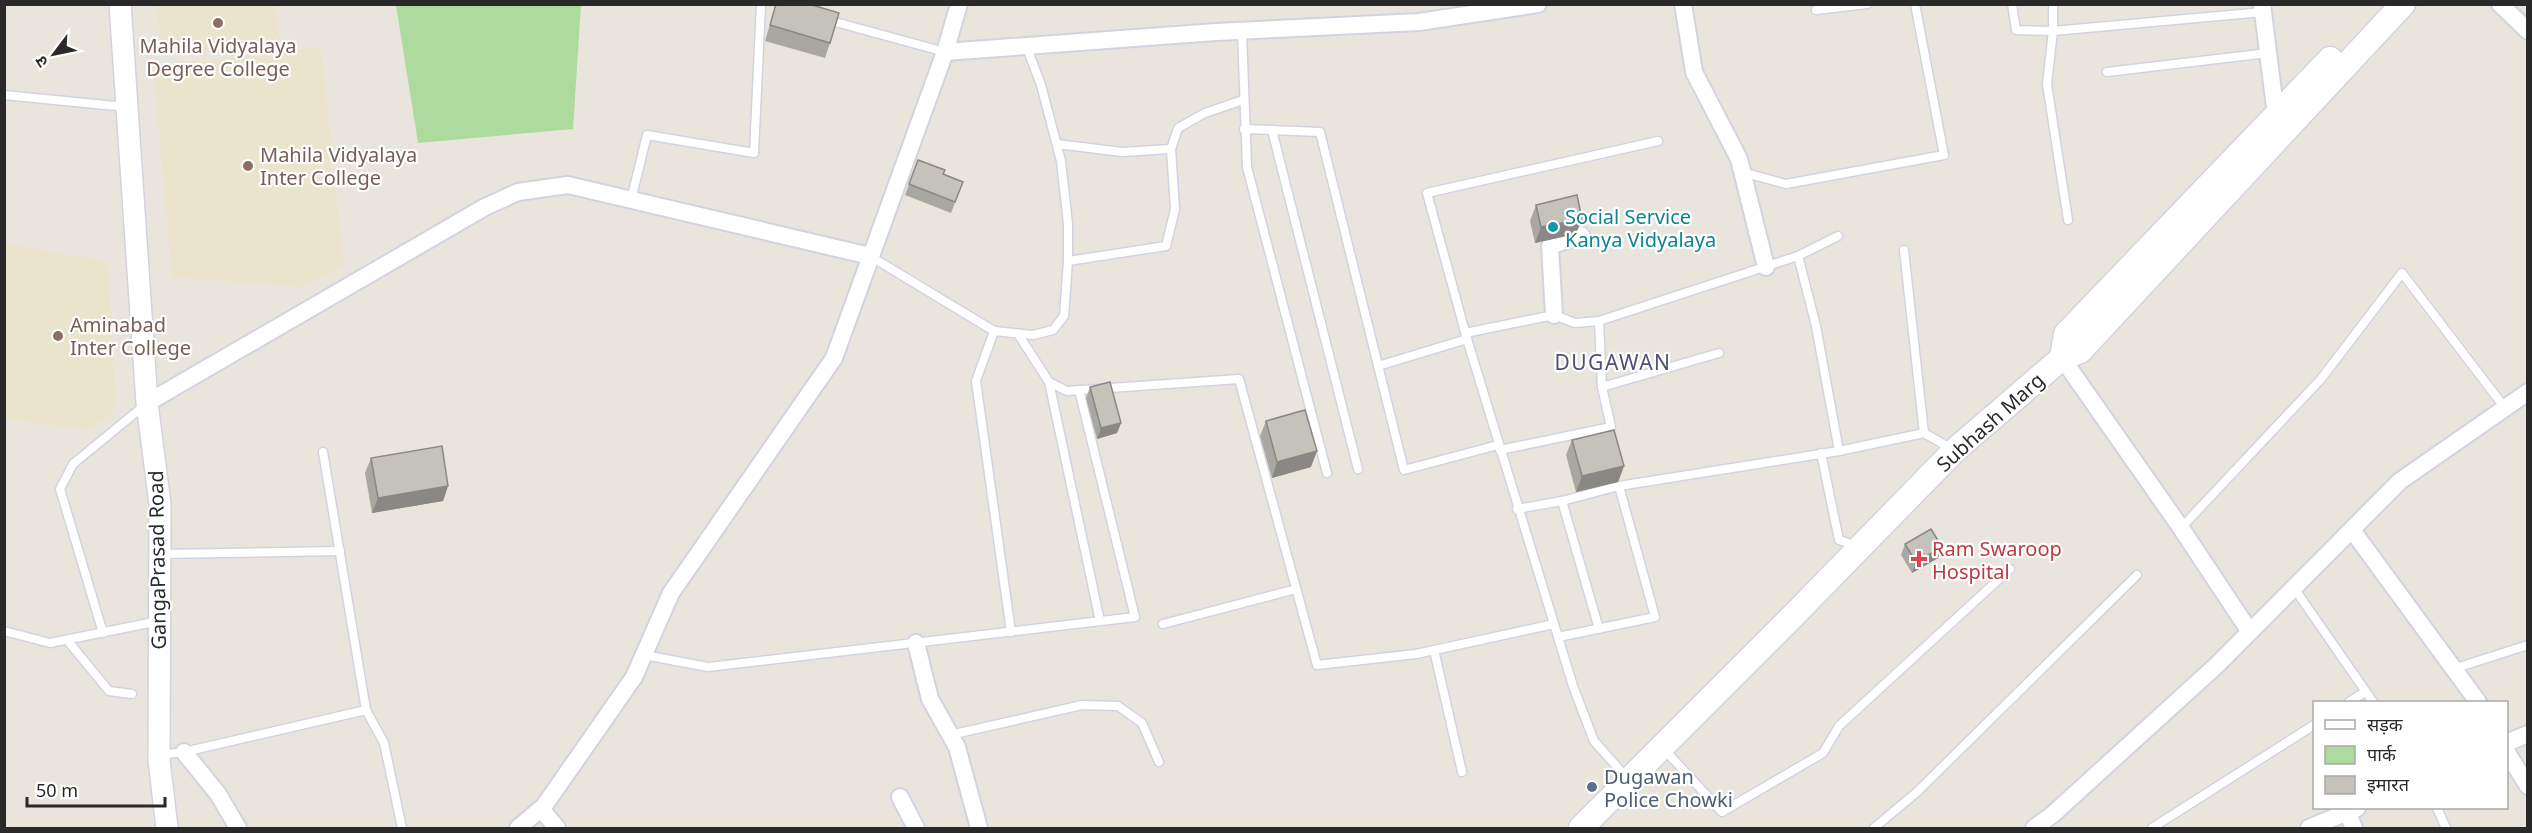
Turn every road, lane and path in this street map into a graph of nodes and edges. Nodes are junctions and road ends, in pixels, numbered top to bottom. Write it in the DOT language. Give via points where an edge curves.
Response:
graph roads {
  1 [pos="120,4"];
  2 [pos="761,4"];
  3 [pos="959,4"];
  4 [pos="1538,4"];
  5 [pos="1683,4"];
  6 [pos="1867,4"];
  7 [pos="1915,4"];
  8 [pos="2012,4"];
  9 [pos="2053,4"];
  10 [pos="2382,4"];
  11 [pos="2403,4"];
  12 [pos="2500,4"];
  13 [pos="2263,8"];
  14 [pos="1816,10"];
  15 [pos="819,17"];
  16 [pos="1242,31"];
  17 [pos="2053,31"];
  18 [pos="2528,31"];
  19 [pos="1027,48"];
  20 [pos="945,52"];
  21 [pos="2268,53"];
  22 [pos="2107,72"];
  23 [pos="4,94"];
  24 [pos="1244,100"];
  25 [pos="126,107"];
  26 [pos="2282,122"];
  27 [pos="1244,129"];
  28 [pos="1272,130"];
  29 [pos="1658,141"];
  30 [pos="1057,144"];
  31 [pos="1172,149"];
  32 [pos="1742,172"];
  33 [pos="631,200"];
  34 [pos="2068,220"];
  35 [pos="1581,235"];
  36 [pos="1838,236"];
  37 [pos="1904,250"];
  38 [pos="870,256"];
  39 [pos="1798,256"];
  40 [pos="1068,261"];
  41 [pos="1766,267"];
  42 [pos="1554,315"];
  43 [pos="1599,321"];
  44 [pos="994,331"];
  45 [pos="1018,334"];
  46 [pos="1466,336"];
  47 [pos="1719,353"];
  48 [pos="2062,358"];
  49 [pos="1378,366"];
  50 [pos="1049,382"];
  51 [pos="1602,387"];
  52 [pos="1079,390"];
  53 [pos="2528,392"];
  54 [pos="147,403"];
  55 [pos="2505,408"];
  56 [pos="1924,433"];
  57 [pos="1499,447"];
  58 [pos="1955,450"];
  59 [pos="1839,451"];
  60 [pos="323,452"];
  61 [pos="1821,453"];
  62 [pos="1358,469"];
  63 [pos="1328,473"];
  64 [pos="1619,486"];
  65 [pos="1563,501"];
  66 [pos="1517,509"];
  67 [pos="2181,528"];
  68 [pos="2352,530"];
  69 [pos="1861,547"];
  70 [pos="340,551"];
  71 [pos="160,554"];
  72 [pos="2010,569"];
  73 [pos="2137,575"];
  74 [pos="2294,588"];
  75 [pos="1296,589"];
  76 [pos="160,621"];
  77 [pos="1100,621"];
  78 [pos="1163,624"];
  79 [pos="1554,624"];
  80 [pos="1599,629"];
  81 [pos="1011,632"];
  82 [pos="2250,632"];
  83 [pos="103,633"];
  84 [pos="6,634"];
  85 [pos="1558,638"];
  86 [pos="67,640"];
  87 [pos="916,643"];
  88 [pos="2528,645"];
  89 [pos="1434,650"];
  90 [pos="644,655"];
  91 [pos="2453,669"];
  92 [pos="2365,692"];
  93 [pos="132,694"];
  94 [pos="2351,701"];
  95 [pos="2372,701"];
  96 [pos="2477,701"];
  97 [pos="366,710"];
  98 [pos="2313,726"];
  99 [pos="2528,734"];
  100 [pos="950,735"];
  101 [pos="2508,742"];
  102 [pos="1662,747"];
  103 [pos="184,752"];
  104 [pos="2508,754"];
  105 [pos="160,756"];
  106 [pos="1159,762"];
  107 [pos="1462,772"];
  108 [pos="1629,781"];
  109 [pos="2528,786"];
  110 [pos="900,797"];
  111 [pos="540,809"];
  112 [pos="2438,809"];
  113 [pos="2352,810"];
  114 [pos="2043,825"];
  115 [pos="167,828"];
  116 [pos="238,828"];
  117 [pos="402,828"];
  118 [pos="519,828"];
  119 [pos="556,828"];
  120 [pos="916,828"];
  121 [pos="979,828"];
  122 [pos="1581,828"];
  123 [pos="1874,828"];
  124 [pos="2152,828"];
  125 [pos="2309,828"];
  126 [pos="2354,828"];
  127 [pos="2446,828"];
  1 -- 25 [label="street, GangaPrasad Road"];
  2 -- 33 [label="lane" via="754,153 647,135"];
  3 -- 20 [label="street"];
  4 -- 16 [label="street" via="1419,22"];
  5 -- 32 [label="street" via="1694,72"];
  6 -- 14 [label="lane"];
  7 -- 32 [label="lane" via="1944,155 1786,184"];
  8 -- 17 [label="lane" via="2016,30"];
  9 -- 17 [label="lane"];
  10 -- 26 [label="main road"];
  11 -- 26 [label="main road"];
  12 -- 18 [label="street"];
  13 -- 17 [label="lane"];
  13 -- 21 [label="street"];
  15 -- 20 [label="lane"];
  16 -- 19 [label="street"];
  16 -- 24 [label="lane"];
  17 -- 34 [label="lane" via="2047,84"];
  19 -- 20 [label="street"];
  19 -- 30 [label="lane"];
  20 -- 38 [label="street"];
  21 -- 22 [label="lane"];
  21 -- 26 [label="street"];
  23 -- 25 [label="lane"];
  24 -- 27 [label="lane"];
  24 -- 31 [label="lane" via="1205,113 1178,128"];
  25 -- 54 [label="street, GangaPrasad Road"];
  26 -- 48 [label="main road, Subhash Marg" via="2079,351"];
  27 -- 28 [label="lane"];
  27 -- 63 [label="lane" via="1247,167"];
  28 -- 49 [label="lane" via="1320,132"];
  28 -- 62 [label="lane"];
  29 -- 46 [label="lane" via="1427,193"];
  30 -- 31 [label="lane" via="1122,152"];
  30 -- 40 [label="lane" via="1068,224"];
  31 -- 40 [label="lane" via="1174,209 1166,246"];
  32 -- 41 [label="street"];
  33 -- 38 [label="street"];
  33 -- 54 [label="street" via="568,185 518,192 485,207"];
  35 -- 42 [label="street" via="1550,246"];
  36 -- 39 [label="lane"];
  37 -- 56 [label="lane"];
  38 -- 44 [label="lane"];
  38 -- 90 [label="street" via="834,358 671,593"];
  39 -- 41 [label="lane"];
  39 -- 59 [label="lane" via="1816,326"];
  40 -- 45 [label="lane" via="1064,316 1053,330 1033,336"];
  41 -- 43 [label="lane"];
  42 -- 43 [label="lane" via="1575,323"];
  42 -- 46 [label="lane"];
  43 -- 51 [label="lane"];
  44 -- 45 [label="lane"];
  44 -- 81 [label="lane" via="976,381"];
  45 -- 50 [label="lane"];
  46 -- 49 [label="lane"];
  46 -- 57 [label="lane"];
  47 -- 51 [label="lane"];
  48 -- 58 [label="main road, Subhash Marg"];
  48 -- 67 [label="street"];
  49 -- 57 [label="lane" via="1404,470"];
  50 -- 52 [label="lane" via="1067,391"];
  50 -- 77 [label="lane"];
  51 -- 57 [label="lane" via="1611,427"];
  52 -- 75 [label="lane" via="1239,379"];
  52 -- 77 [label="lane" via="1135,617"];
  53 -- 55 [label="street"];
  54 -- 71 [label="street, GangaPrasad Road" via="160,504"];
  54 -- 83 [label="lane" via="73,464 60,489"];
  55 -- 67 [label="lane" via="2402,273 2321,379"];
  55 -- 68 [label="street" via="2400,481"];
  56 -- 58 [label="lane"];
  56 -- 59 [label="lane"];
  57 -- 66 [label="lane"];
  58 -- 69 [label="main road, Subhash Marg"];
  59 -- 61 [label="lane"];
  60 -- 70 [label="lane"];
  61 -- 64 [label="lane"];
  61 -- 69 [label="lane" via="1839,540"];
  64 -- 65 [label="lane"];
  64 -- 80 [label="lane" via="1655,617"];
  65 -- 66 [label="lane"];
  65 -- 80 [label="lane"];
  66 -- 79 [label="lane"];
  67 -- 82 [label="street"];
  68 -- 74 [label="street"];
  68 -- 91 [label="street"];
  69 -- 102 [label="main road, Subhash Marg"];
  70 -- 71 [label="lane"];
  70 -- 97 [label="lane"];
  71 -- 76 [label="street, GangaPrasad Road"];
  72 -- 102 [label="lane" via="1839,726 1823,753 1722,812"];
  73 -- 123 [label="lane" via="1917,792"];
  74 -- 82 [label="street"];
  74 -- 92 [label="lane"];
  75 -- 78 [label="lane"];
  75 -- 89 [label="lane" via="1317,665"];
  76 -- 83 [label="lane"];
  76 -- 105 [label="street, GangaPrasad Road"];
  77 -- 81 [label="lane"];
  79 -- 85 [label="lane"];
  79 -- 89 [label="lane"];
  80 -- 85 [label="lane"];
  81 -- 87 [label="lane"];
  82 -- 114 [label="street"];
  83 -- 86 [label="lane"];
  84 -- 86 [label="lane" via="50,643"];
  85 -- 108 [label="lane" via="1594,741"];
  86 -- 93 [label="lane" via="109,691"];
  87 -- 90 [label="lane" via="708,667"];
  87 -- 100 [label="street" via="930,699"];
  88 -- 91 [label="lane"];
  89 -- 107 [label="lane"];
  90 -- 111 [label="street" via="634,677"];
  91 -- 96 [label="street"];
  92 -- 94 [label="lane"];
  92 -- 95 [label="lane"];
  97 -- 103 [label="lane"];
  97 -- 117 [label="lane" via="384,743"];
  98 -- 124 [label="lane"];
  99 -- 101 [label="street"];
  100 -- 106 [label="lane" via="1082,705 1118,706 1142,723"];
  100 -- 121 [label="street" via="957,747"];
  102 -- 108 [label="main road, Subhash Marg"];
  103 -- 105 [label="lane"];
  103 -- 116 [label="street"];
  104 -- 109 [label="street"];
  105 -- 115 [label="street, GangaPrasad Road"];
  108 -- 122 [label="main road, Subhash Marg"];
  110 -- 120 [label="street"];
  111 -- 118 [label="street"];
  111 -- 119 [label="street"];
  112 -- 127 [label="lane"];
  113 -- 125 [label="street"];
  113 -- 126 [label="street"];
}
